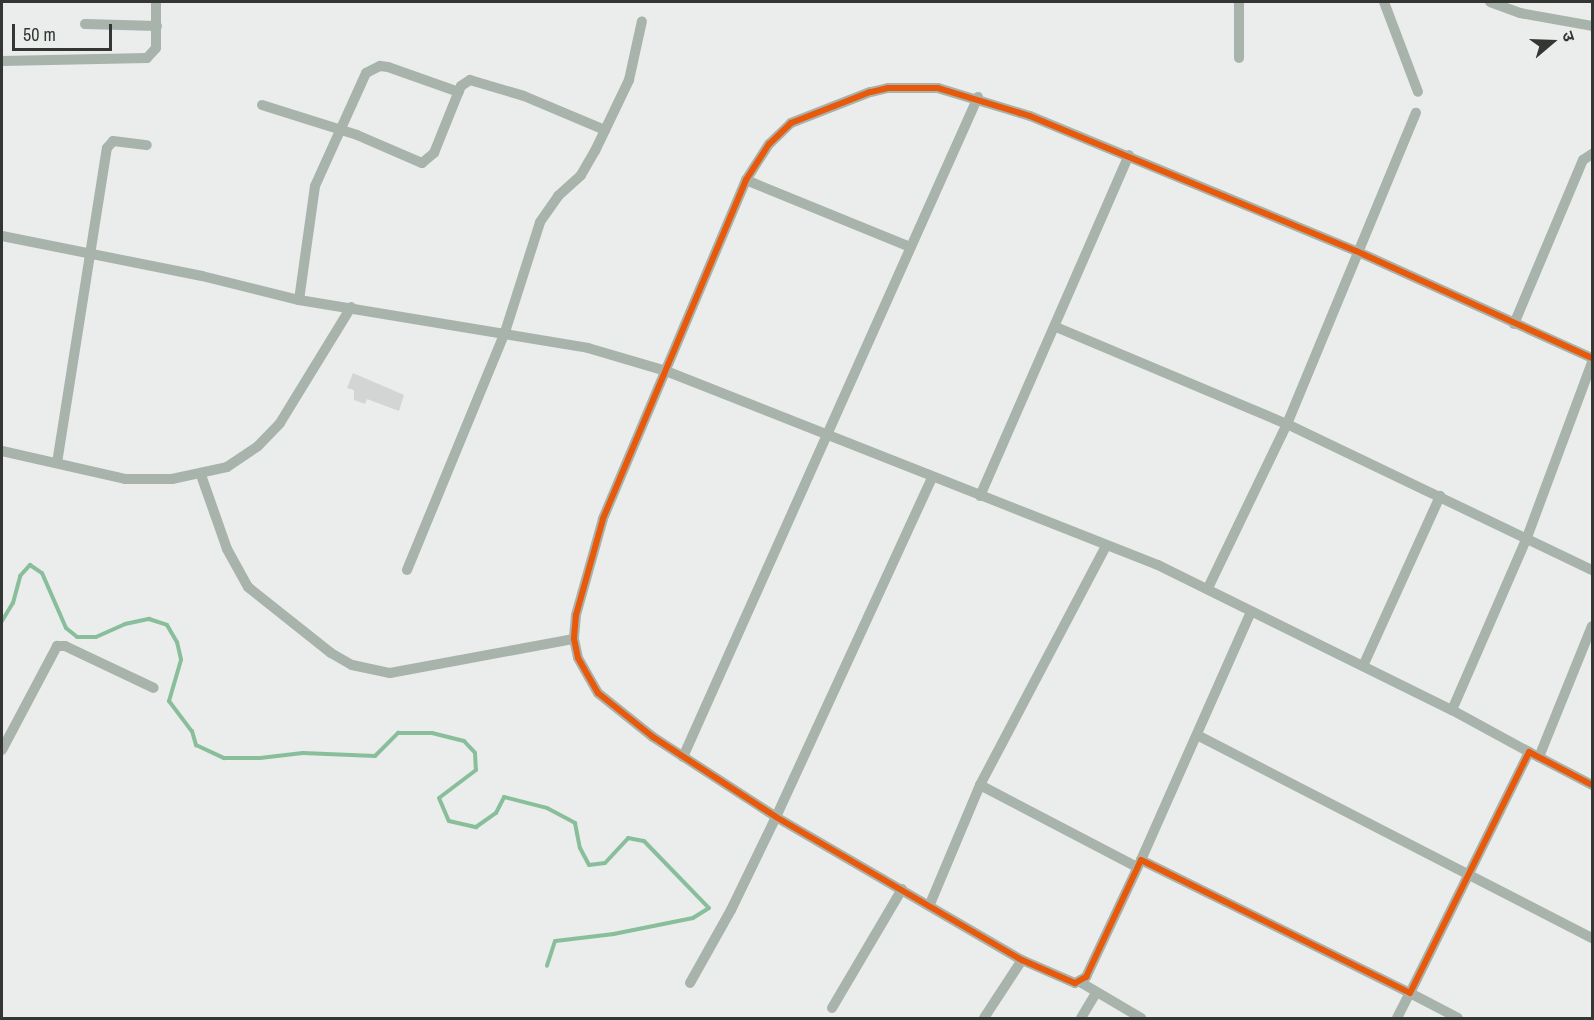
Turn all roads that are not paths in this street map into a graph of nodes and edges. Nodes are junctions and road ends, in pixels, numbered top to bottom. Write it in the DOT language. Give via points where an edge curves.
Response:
graph roads {
  1 [pos="156,2"];
  2 [pos="1239,2"];
  3 [pos="1384,2"];
  4 [pos="1490,2"];
  5 [pos="642,21"];
  6 [pos="85,24"];
  7 [pos="157,26"];
  8 [pos="1593,26"];
  9 [pos="1239,58"];
  10 [pos="2,61"];
  11 [pos="459,92"];
  12 [pos="1418,92"];
  13 [pos="978,97"];
  14 [pos="262,105"];
  15 [pos="1416,113"];
  16 [pos="340,129"];
  17 [pos="605,130"];
  18 [pos="147,145"];
  19 [pos="1593,154"];
  20 [pos="1129,155"];
  21 [pos="746,180"];
  22 [pos="2,236"];
  23 [pos="910,248"];
  24 [pos="1356,251"];
  25 [pos="93,252"];
  26 [pos="299,300"];
  27 [pos="351,307"];
  28 [pos="1514,324"];
  29 [pos="1056,327"];
  30 [pos="505,332"];
  31 [pos="1593,358"];
  32 [pos="1593,363"];
  33 [pos="666,371"];
  34 [pos="1287,424"];
  35 [pos="828,437"];
  36 [pos="2,451"];
  37 [pos="57,463"];
  38 [pos="201,475"];
  39 [pos="932,478"];
  40 [pos="980,496"];
  41 [pos="1440,496"];
  42 [pos="1526,540"];
  43 [pos="1105,548"];
  44 [pos="407,570"];
  45 [pos="1593,570"];
  46 [pos="1208,588"];
  47 [pos="1251,612"];
  48 [pos="1593,626"];
  49 [pos="574,639"];
  50 [pos="1363,666"];
  51 [pos="154,688"];
  52 [pos="1452,710"];
  53 [pos="1197,735"];
  54 [pos="2,750"];
  55 [pos="1534,755"];
  56 [pos="683,757"];
  57 [pos="980,785"];
  58 [pos="1593,785"];
  59 [pos="776,817"];
  60 [pos="1139,863"];
  61 [pos="1466,873"];
  62 [pos="902,889"];
  63 [pos="930,904"];
  64 [pos="1593,938"];
  65 [pos="1022,960"];
  66 [pos="1080,982"];
  67 [pos="690,983"];
  68 [pos="1096,993"];
  69 [pos="1410,993"];
  70 [pos="832,1008"];
  71 [pos="984,1018"];
  72 [pos="1081,1018"];
  73 [pos="1141,1018"];
  74 [pos="1397,1018"];
  75 [pos="1458,1018"];
  1 -- 7 [label="street"];
  2 -- 9 [label="street"];
  3 -- 12 [label="street"];
  4 -- 8 [label="street" via="1520,13"];
  5 -- 17 [label="street" via="633,70"];
  6 -- 7 [label="street"];
  7 -- 10 [label="street" via="155,52 147,58"];
  11 -- 16 [label="street" via="380,66 366,73"];
  11 -- 16 [label="street" via="434,153 426,162"];
  11 -- 17 [label="street" via="465,82 477,79"];
  13 -- 20 [label="street"];
  13 -- 21 [label="street" via="915,86 888,88 844,100 791,123 769,144"];
  13 -- 23 [label="street"];
  14 -- 16 [label="street"];
  15 -- 24 [label="street"];
  16 -- 26 [label="street" via="315,186"];
  17 -- 30 [label="street" via="581,175 558,196 540,222"];
  18 -- 25 [label="street" via="118,141 109,145"];
  19 -- 28 [label="street" via="1583,159"];
  20 -- 24 [label="street"];
  20 -- 29 [label="street"];
  21 -- 23 [label="street"];
  21 -- 33 [label="street"];
  22 -- 25 [label="street"];
  23 -- 35 [label="street"];
  24 -- 28 [label="street"];
  24 -- 34 [label="street"];
  25 -- 26 [label="street"];
  25 -- 37 [label="street"];
  26 -- 27 [label="street"];
  27 -- 30 [label="street"];
  27 -- 38 [label="street" via="280,423 240,460"];
  28 -- 31 [label="street"];
  29 -- 34 [label="street"];
  29 -- 40 [label="street"];
  30 -- 33 [label="street" via="588,348"];
  30 -- 44 [label="street"];
  32 -- 42 [label="street"];
  33 -- 35 [label="street"];
  33 -- 49 [label="street" via="603,519 576,615"];
  34 -- 41 [label="street"];
  34 -- 46 [label="street"];
  35 -- 39 [label="street"];
  35 -- 56 [label="street"];
  36 -- 37 [label="street"];
  37 -- 38 [label="street" via="125,479"];
  38 -- 49 [label="street" via="227,549 248,587 352,665 390,673"];
  39 -- 40 [label="street"];
  39 -- 59 [label="street"];
  40 -- 43 [label="street"];
  41 -- 42 [label="street"];
  41 -- 50 [label="street"];
  42 -- 45 [label="street"];
  42 -- 52 [label="street"];
  43 -- 46 [label="street"];
  43 -- 57 [label="street"];
  46 -- 47 [label="street"];
  47 -- 50 [label="street"];
  47 -- 53 [label="street"];
  48 -- 55 [label="street"];
  49 -- 56 [label="street" via="578,658 598,693"];
  50 -- 52 [label="street"];
  51 -- 54 [label="street" via="65,646 57,646"];
  52 -- 55 [label="street"];
  53 -- 60 [label="street"];
  53 -- 61 [label="street"];
  55 -- 58 [label="street"];
  55 -- 61 [label="street"];
  56 -- 59 [label="street"];
  57 -- 60 [label="street"];
  57 -- 63 [label="street"];
  59 -- 62 [label="street"];
  59 -- 67 [label="street"];
  60 -- 66 [label="street"];
  60 -- 69 [label="street"];
  61 -- 64 [label="street"];
  61 -- 69 [label="street"];
  62 -- 63 [label="street"];
  62 -- 70 [label="street"];
  63 -- 65 [label="street"];
  65 -- 66 [label="street" via="1071,983"];
  65 -- 71 [label="street"];
  66 -- 68 [label="street"];
  68 -- 72 [label="street"];
  68 -- 73 [label="street"];
  69 -- 74 [label="street"];
  69 -- 75 [label="street"];
}
